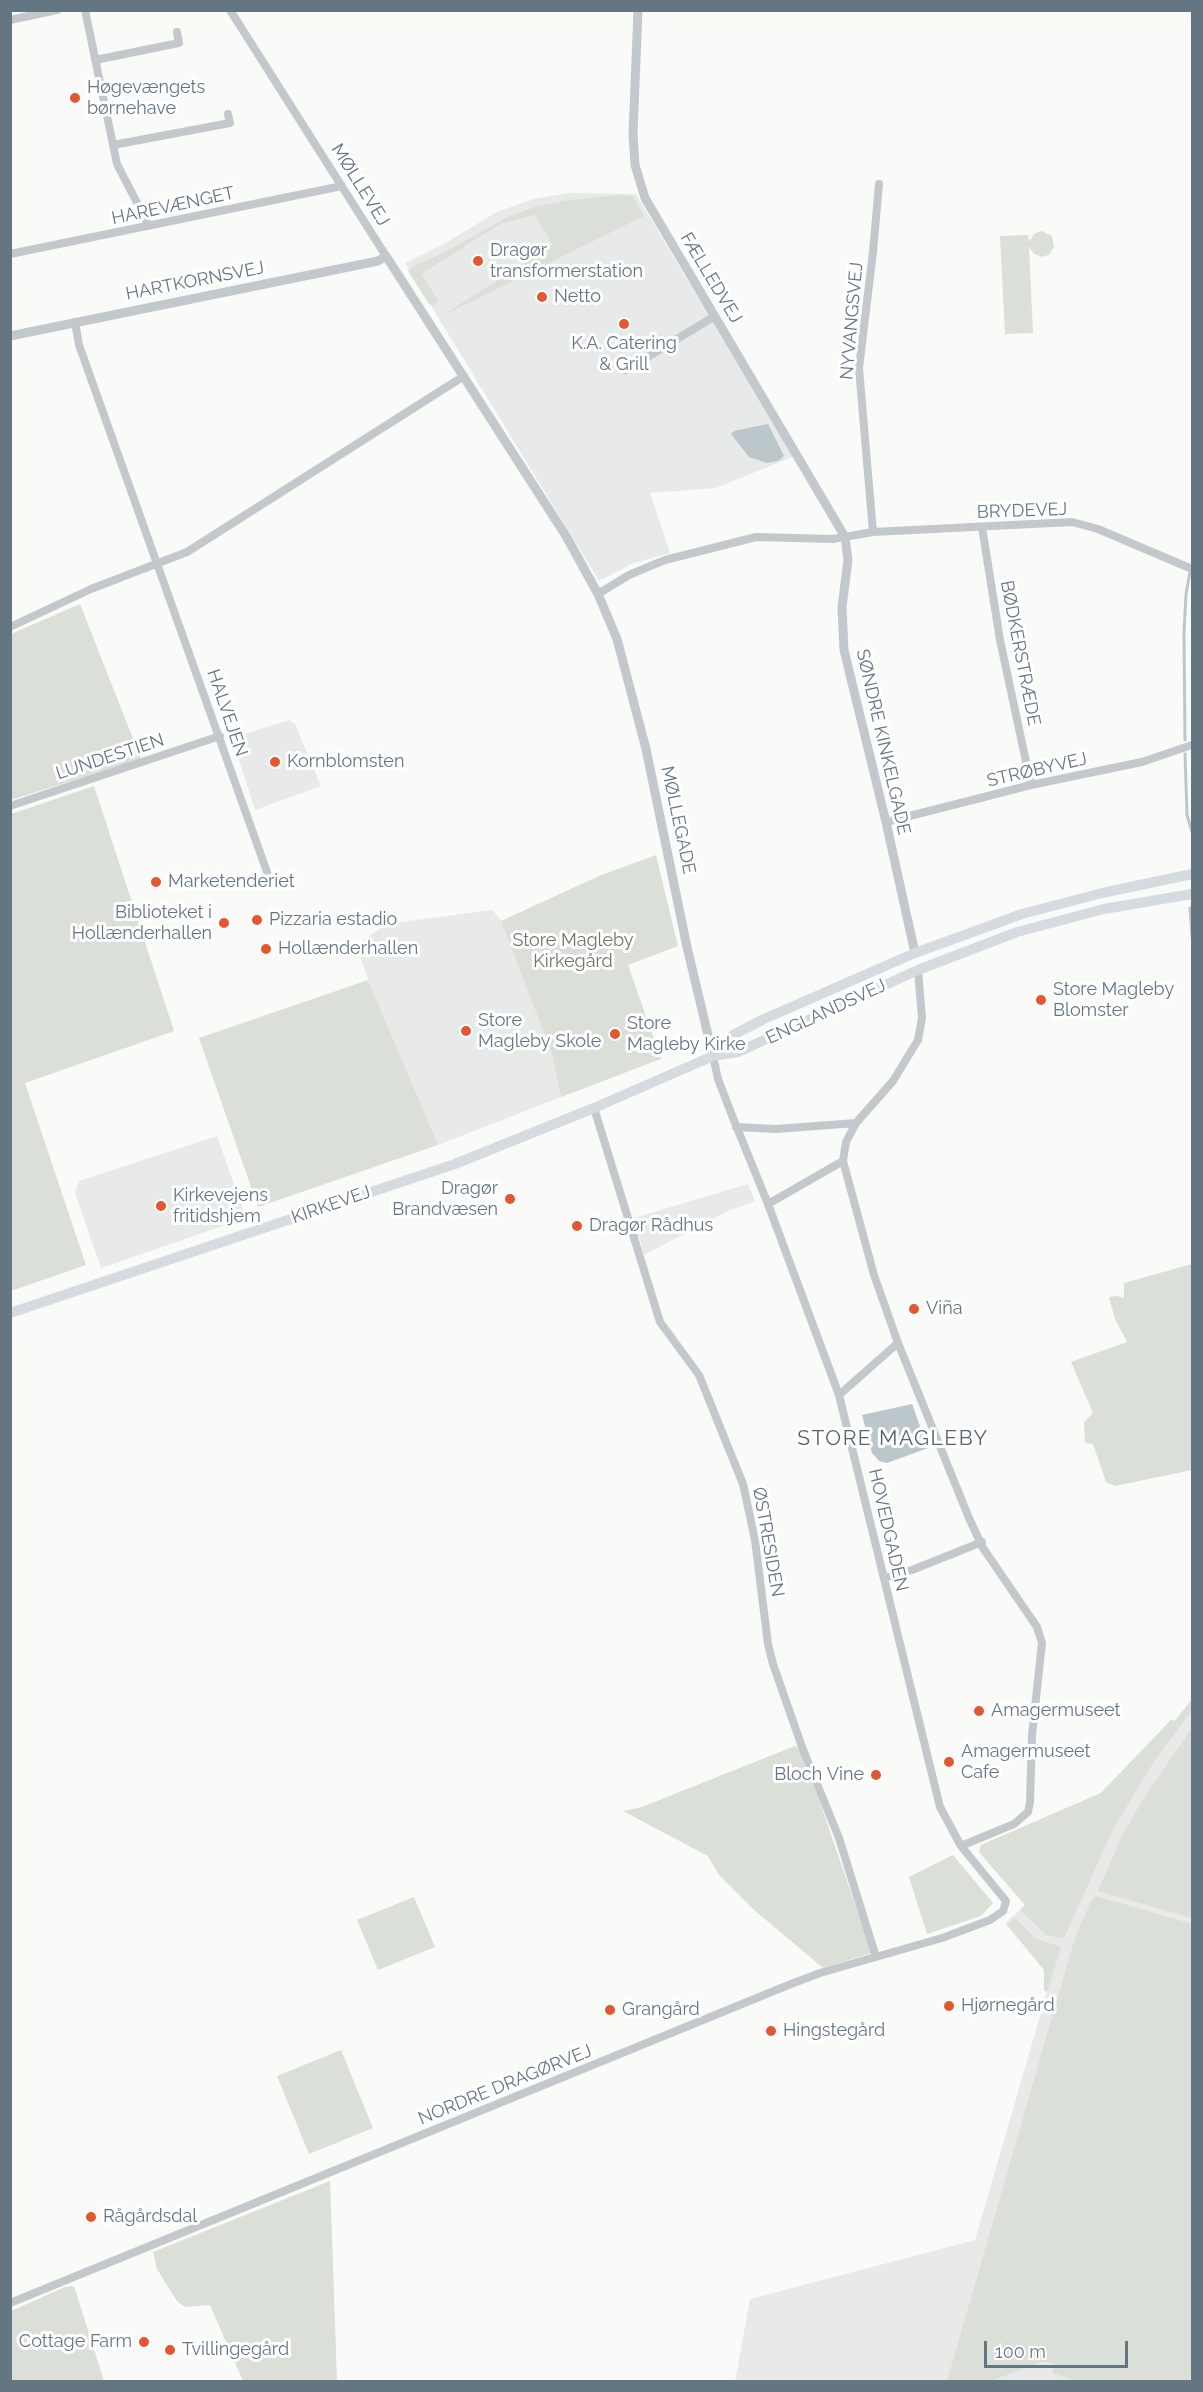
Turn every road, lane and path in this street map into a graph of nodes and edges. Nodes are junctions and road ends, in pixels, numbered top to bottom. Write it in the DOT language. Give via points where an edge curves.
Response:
graph roads {
  1 [pos="57,10"];
  2 [pos="85,10"];
  3 [pos="230,10"];
  4 [pos="638,10"];
  5 [pos="30,13"];
  6 [pos="10,20"];
  7 [pos="177,32"];
  8 [pos="96,60"];
  9 [pos="228,114"];
  10 [pos="113,145"];
  11 [pos="879,184"];
  12 [pos="342,186"];
  13 [pos="149,226"];
  14 [pos="10,254"];
  15 [pos="386,256"];
  16 [pos="715,316"];
  17 [pos="75,322"];
  18 [pos="10,336"];
  19 [pos="626,370"];
  20 [pos="464,376"];
  21 [pos="982,527"];
  22 [pos="873,532"];
  23 [pos="845,537"];
  24 [pos="159,564"];
  25 [pos="1192,569"];
  26 [pos="598,594"];
  27 [pos="10,627"];
  28 [pos="220,736"];
  29 [pos="1192,745"];
  30 [pos="1031,785"];
  31 [pos="10,806"];
  32 [pos="886,822"];
  33 [pos="267,872"];
  34 [pos="1192,874"];
  35 [pos="1192,894"];
  36 [pos="915,954"];
  37 [pos="918,970"];
  38 [pos="713,1056"];
  39 [pos="594,1108"];
  40 [pos="856,1123"];
  41 [pos="736,1127"];
  42 [pos="843,1161"];
  43 [pos="768,1204"];
  44 [pos="10,1313"];
  45 [pos="898,1344"];
  46 [pos="838,1395"];
  47 [pos="982,1542"];
  48 [pos="884,1578"];
  49 [pos="961,1846"];
  50 [pos="1006,1901"];
  51 [pos="876,1957"];
  52 [pos="10,2303"];
  1 -- 5 [label="street"];
  2 -- 8 [label="street"];
  3 -- 12 [label="street, MØLLEVEJ"];
  4 -- 16 [label="street, FÆLLEDVEJ" via="635,165 645,198"];
  5 -- 6 [label="street"];
  7 -- 8 [label="street" via="179,43"];
  8 -- 10 [label="street"];
  9 -- 10 [label="street" via="230,123"];
  10 -- 13 [label="street" via="117,164"];
  11 -- 22 [label="street, NYVANGSVEJ" via="860,368"];
  12 -- 13 [label="street, HAREVÆNGET"];
  12 -- 15 [label="street, MØLLEVEJ"];
  13 -- 14 [label="street, HAREVÆNGET"];
  15 -- 17 [label="street, HARTKORNSVEJ" via="378,261"];
  15 -- 20 [label="street, MØLLEVEJ"];
  16 -- 19 [label="street"];
  16 -- 23 [label="street, FÆLLEDVEJ"];
  17 -- 18 [label="street, HARTKORNSVEJ"];
  17 -- 24 [label="street, HALVEJEN" via="79,345"];
  20 -- 24 [label="street" via="187,552"];
  20 -- 26 [label="street, MØLLEVEJ" via="566,536"];
  21 -- 22 [label="street, BRYDEVEJ"];
  21 -- 25 [label="street, BRYDEVEJ" via="1072,522"];
  21 -- 30 [label="street, BØDKERSTRÆDE" via="1000,640"];
  22 -- 23 [label="street, BRYDEVEJ"];
  23 -- 26 [label="street, BRYDEVEJ" via="736,541 628,575"];
  23 -- 32 [label="street, SØNDRE KINKELGADE" via="848,560 842,608 844,650"];
  24 -- 27 [label="street"];
  24 -- 28 [label="street, HALVEJEN"];
  26 -- 38 [label="street, MØLLEGADE" via="617,639 633,695"];
  28 -- 31 [label="street, LUNDESTIEN"];
  28 -- 33 [label="street, HALVEJEN"];
  29 -- 30 [label="street, STRØBYVEJ" via="1142,762"];
  30 -- 32 [label="street, STRØBYVEJ"];
  32 -- 36 [label="street, SØNDRE KINKELGADE"];
  34 -- 36 [label="main road, ENGLANDSVEJ" via="1022,914"];
  35 -- 37 [label="main road, ENGLANDSVEJ" via="1043,924"];
  36 -- 38 [label="main road, ENGLANDSVEJ" via="764,1019 733,1035"];
  37 -- 38 [label="main road, ENGLANDSVEJ" via="738,1052"];
  37 -- 40 [label="street" via="922,1018 918,1040 893,1081"];
  38 -- 39 [label="main road, KIRKEVEJ"];
  38 -- 41 [label="street, HOVEDGADEN"];
  39 -- 44 [label="main road, KIRKEVEJ" via="455,1164"];
  39 -- 51 [label="street, ØSTRESIDEN" via="660,1322 699,1375 743,1484 754,1531 773,1664 838,1838"];
  40 -- 41 [label="street" via="776,1129"];
  40 -- 42 [label="street" via="846,1142"];
  41 -- 43 [label="street, HOVEDGADEN"];
  42 -- 43 [label="street"];
  42 -- 45 [label="street" via="874,1275"];
  43 -- 46 [label="street, HOVEDGADEN"];
  45 -- 46 [label="street"];
  45 -- 47 [label="street"];
  46 -- 48 [label="street, HOVEDGADEN"];
  47 -- 48 [label="street"];
  47 -- 49 [label="street" via="1037,1627 1042,1643 1041,1662 1028,1812 1014,1824"];
  48 -- 49 [label="street, HOVEDGADEN" via="940,1807"];
  49 -- 50 [label="street, HOVEDGADEN"];
  50 -- 51 [label="street, NORDRE DRAGØRVEJ" via="1003,1911 990,1920"];
  51 -- 52 [label="street, NORDRE DRAGØRVEJ" via="791,1983"];
}
